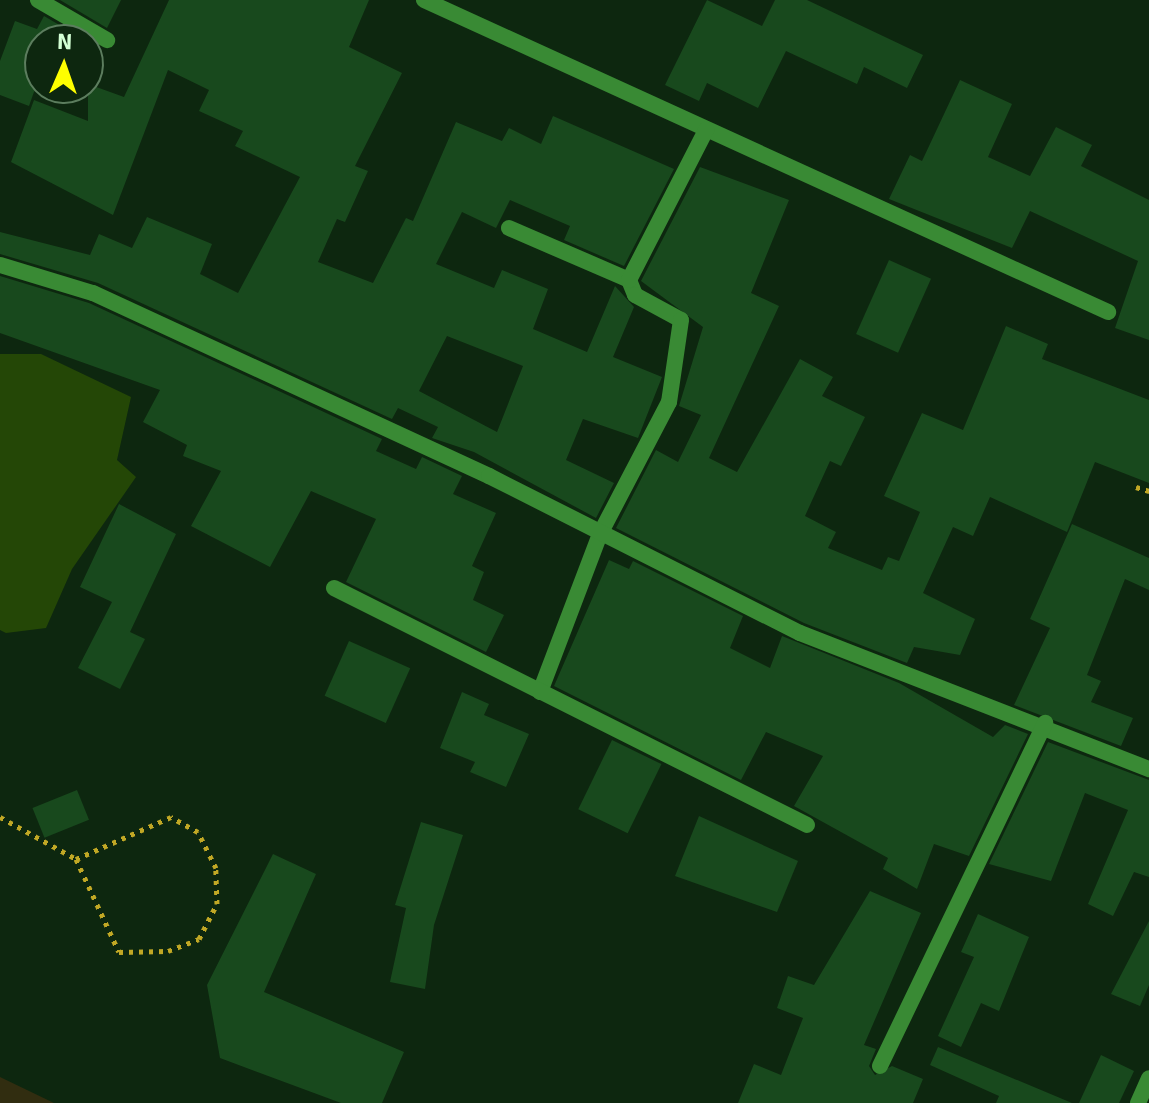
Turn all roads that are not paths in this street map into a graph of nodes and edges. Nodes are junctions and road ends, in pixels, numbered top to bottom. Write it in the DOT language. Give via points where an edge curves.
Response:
graph roads {
  1 [pos="40,0"];
  2 [pos="424,0"];
  3 [pos="107,40"];
  4 [pos="706,130"];
  5 [pos="509,228"];
  6 [pos="0,265"];
  7 [pos="629,280"];
  8 [pos="1108,312"];
  9 [pos="600,534"];
  10 [pos="334,588"];
  11 [pos="540,692"];
  12 [pos="1045,723"];
  13 [pos="1149,769"];
  14 [pos="807,825"];
  15 [pos="880,1066"];
  16 [pos="1149,1078"];
  17 [pos="1138,1103"];
  1 -- 3 [label="street"];
  2 -- 4 [label="street"];
  4 -- 7 [label="street"];
  4 -- 8 [label="street"];
  5 -- 7 [label="street"];
  6 -- 9 [label="street" via="93,293"];
  7 -- 9 [label="street" via="635,295 681,320 669,402"];
  9 -- 11 [label="street"];
  9 -- 12 [label="street" via="800,633"];
  10 -- 11 [label="street"];
  11 -- 14 [label="street"];
  12 -- 13 [label="street"];
  12 -- 15 [label="street"];
  16 -- 17 [label="street"];
}
